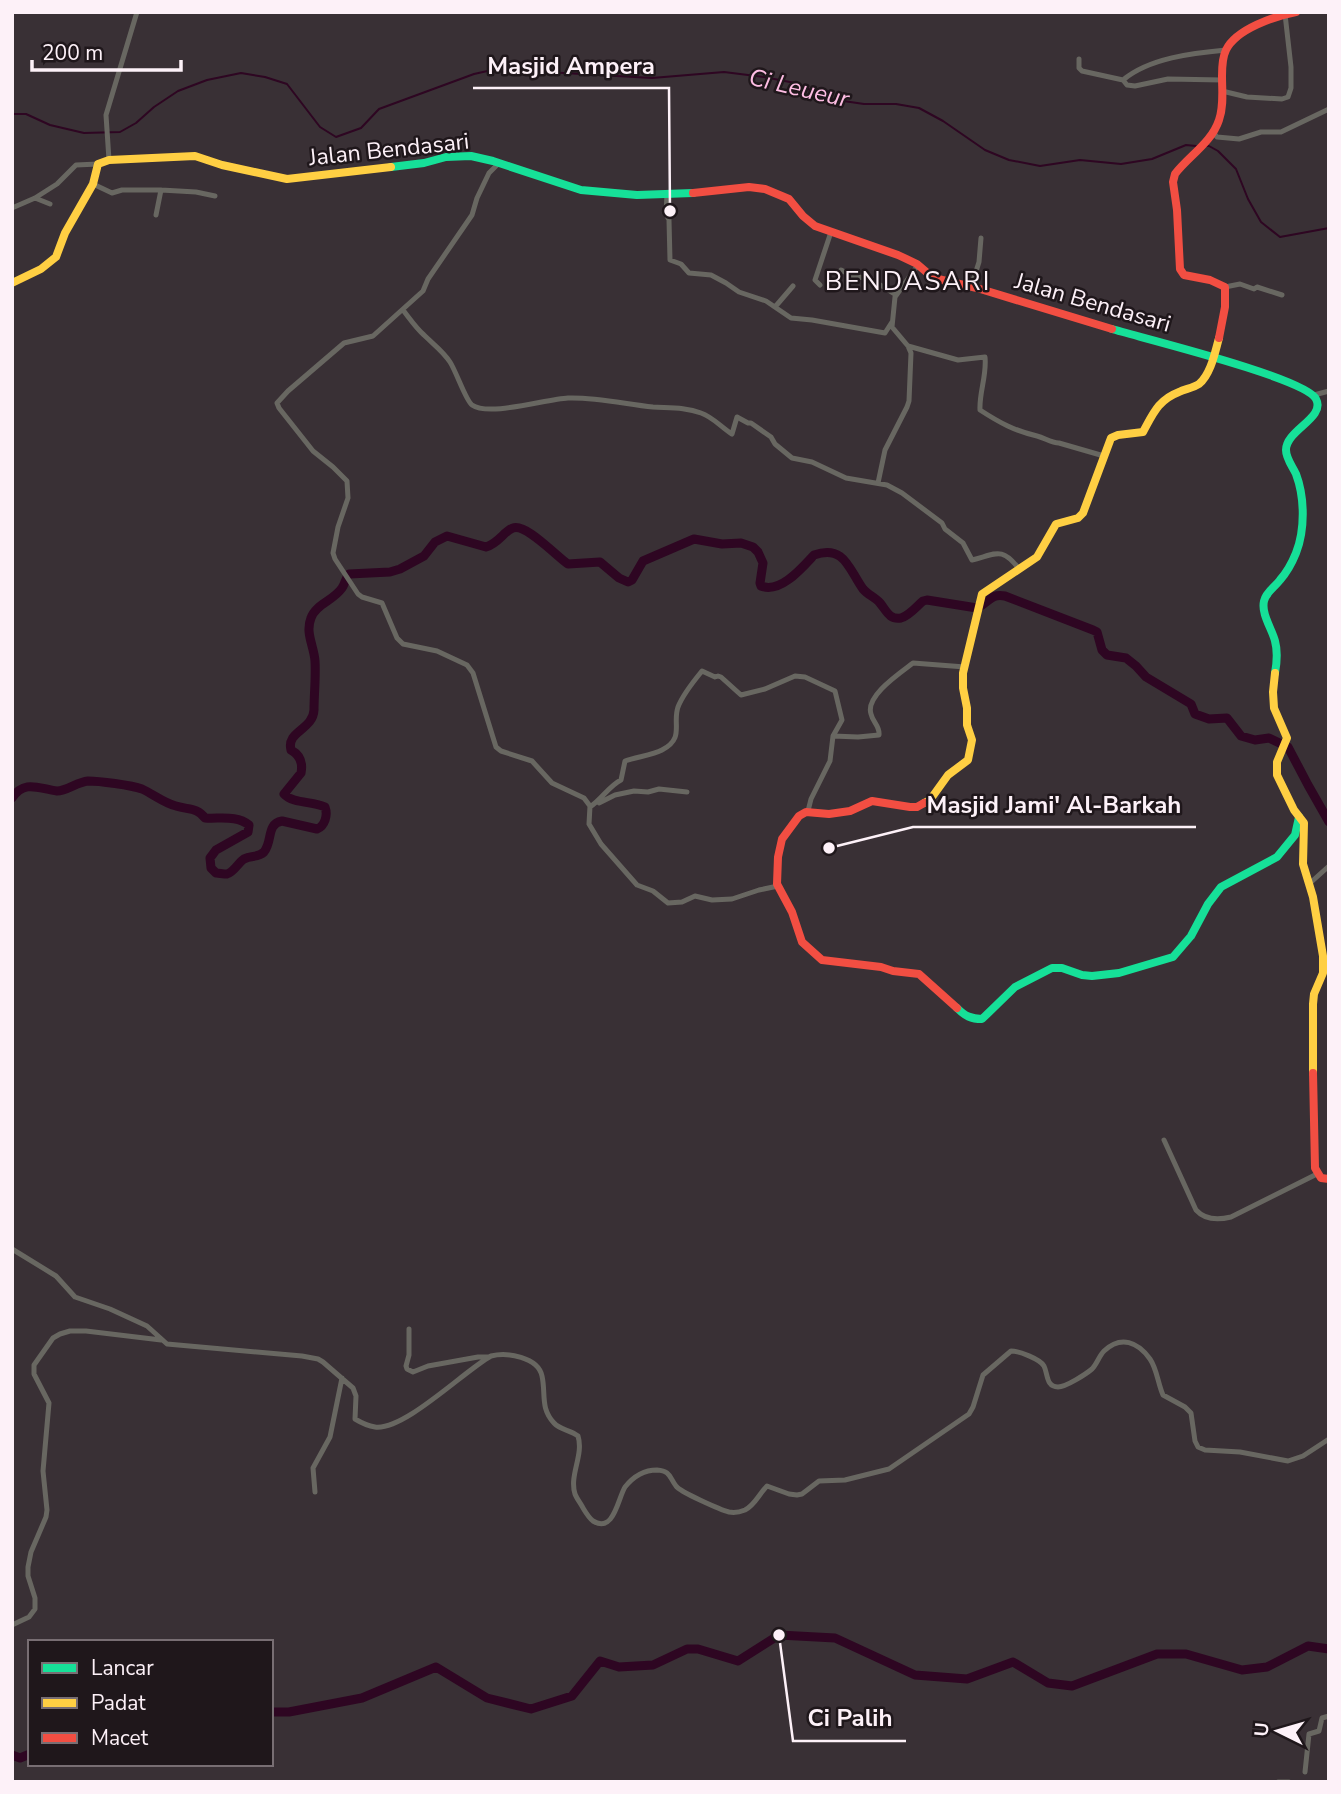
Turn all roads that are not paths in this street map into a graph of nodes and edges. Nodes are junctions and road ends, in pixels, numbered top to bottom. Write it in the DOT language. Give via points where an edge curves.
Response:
graph roads {
  1 [pos="137,12"];
  2 [pos="1296,12"];
  3 [pos="1285,14"];
  4 [pos="1226,50"];
  5 [pos="1079,64"];
  6 [pos="1124,80"];
  7 [pos="1222,80"];
  8 [pos="1222,91"];
  9 [pos="1329,109"];
  10 [pos="1213,133"];
  11 [pos="109,160"];
  12 [pos="499,163"];
  13 [pos="98,164"];
  14 [pos="93,184"];
  15 [pos="161,190"];
  16 [pos="667,194"];
  17 [pos="215,195"];
  18 [pos="35,198"];
  19 [pos="50,204"];
  20 [pos="12,208"];
  21 [pos="156,215"];
  22 [pos="831,232"];
  23 [pos="981,238"];
  24 [pos="918,265"];
  25 [pos="841,270"];
  26 [pos="15,281"];
  27 [pos="820,285"];
  28 [pos="793,286"];
  29 [pos="971,287"];
  30 [pos="1225,287"];
  31 [pos="896,295"];
  32 [pos="1282,295"];
  33 [pos="775,307"];
  34 [pos="403,310"];
  35 [pos="892,322"];
  36 [pos="908,346"];
  37 [pos="1213,356"];
  38 [pos="1329,391"];
  39 [pos="1314,395"];
  40 [pos="1104,456"];
  41 [pos="878,483"];
  42 [pos="1018,569"];
  43 [pos="965,667"];
  44 [pos="833,736"];
  45 [pos="687,792"];
  46 [pos="590,807"];
  47 [pos="808,811"];
  48 [pos="1300,817"];
  49 [pos="1329,866"];
  50 [pos="1309,884"];
  51 [pos="778,886"];
  52 [pos="1164,1140"];
  53 [pos="1317,1174"];
  54 [pos="1329,1179"];
  55 [pos="12,1249"];
  56 [pos="408,1329"];
  57 [pos="161,1340"];
  58 [pos="488,1357"];
  59 [pos="342,1378"];
  60 [pos="1329,1439"];
  61 [pos="315,1492"];
  62 [pos="12,1625"];
  63 [pos="1329,1716"];
  64 [pos="1305,1772"];
  65 [pos="1278,1782"];
  66 [pos="1289,1782"];
  1 -- 11 [label="street" via="106,115"];
  2 -- 3 [label="street"];
  3 -- 4 [label="street" via="1250,30"];
  3 -- 8 [label="street" via="1291,67 1287,97 1247,97"];
  4 -- 6 [label="street" via="1190,53 1134,71"];
  4 -- 7 [label="street"];
  5 -- 6 [label="street" via="1082,71"];
  6 -- 7 [label="street" via="1131,86 1168,79"];
  7 -- 8 [label="street"];
  8 -- 10 [label="street" via="1220,118"];
  9 -- 10 [label="street" via="1281,132 1239,139"];
  10 -- 30 [label="street" via="1175,174 1173,182 1180,269 1184,275"];
  11 -- 12 [label="street, Jalan Bendasari" via="195,156 287,179 471,156"];
  11 -- 13 [label="street, Jalan Bendasari"];
  12 -- 16 [label="street, Jalan Bendasari" via="581,190"];
  12 -- 34 [label="street" via="423,291"];
  13 -- 14 [label="street"];
  13 -- 18 [label="street" via="76,165"];
  14 -- 15 [label="street" via="114,193"];
  14 -- 26 [label="street" via="56,257"];
  15 -- 17 [label="street"];
  15 -- 21 [label="street"];
  16 -- 22 [label="street, Jalan Bendasari" via="765,189 789,199 808,222"];
  16 -- 33 [label="street" via="670,260 689,273 711,275"];
  18 -- 19 [label="street"];
  18 -- 20 [label="street"];
  22 -- 24 [label="street, Jalan Bendasari"];
  22 -- 27 [label="street" via="815,281"];
  23 -- 29 [label="street"];
  24 -- 29 [label="street, Jalan Bendasari" via="938,279"];
  24 -- 31 [label="street"];
  25 -- 31 [label="street" via="871,279"];
  28 -- 33 [label="street"];
  29 -- 37 [label="street, Jalan Bendasari"];
  30 -- 32 [label="street" via="1243,284"];
  30 -- 37 [label="street" via="1226,303"];
  31 -- 35 [label="street"];
  33 -- 35 [label="street" via="791,318 885,333"];
  34 -- 41 [label="street" via="450,361 474,406 496,409 569,398 676,408 705,414 732,434 737,416 771,437 792,458 846,478"];
  34 -- 46 [label="street" via="373,337 344,343 277,403 311,449 347,481 348,498 338,527 335,559 360,595 382,603 403,644 437,651 470,667 496,747 532,761 552,783 582,796"];
  35 -- 36 [label="street"];
  36 -- 40 [label="street" via="958,360 985,358 980,410 1026,434"];
  36 -- 41 [label="street" via="909,401 883,455"];
  37 -- 39 [label="street, Jalan Bendasari"];
  37 -- 40 [label="street" via="1199,384 1157,407 1143,432 1112,436"];
  38 -- 39 [label="street"];
  39 -- 48 [label="street" via="1314,415 1286,448 1301,491 1300,537 1285,574 1263,605 1277,645 1274,707 1286,733 1277,775"];
  40 -- 42 [label="street" via="1083,513 1055,525 1039,556"];
  41 -- 42 [label="street" via="896,489 942,523 972,559 1000,553 1011,558"];
  42 -- 43 [label="street" via="984,592"];
  43 -- 44 [label="street" via="913,663 872,701 870,711 879,735"];
  43 -- 47 [label="street" via="963,685 972,740 969,758 948,775 930,800 912,807 872,801 831,814"];
  44 -- 46 [label="street" via="843,718 832,688 794,676 741,695 722,677 702,671 679,704 677,732 669,745 625,761 621,780"];
  44 -- 47 [label="street" via="829,764"];
  45 -- 46 [label="street" via="634,790"];
  46 -- 51 [label="street" via="589,824 596,837 639,886 669,903 695,896 736,899"];
  47 -- 51 [label="street" via="799,816 780,844"];
  48 -- 50 [label="street" via="1305,827 1303,864"];
  48 -- 51 [label="street" via="1295,835 1277,858 1221,887 1173,957 1092,976 1052,968 1015,987 982,1019 964,1016 918,973 823,961 804,945"];
  49 -- 50 [label="street"];
  50 -- 53 [label="street" via="1323,956 1313,1004"];
  52 -- 53 [label="street" via="1196,1210 1211,1218 1231,1217"];
  53 -- 54 [label="street"];
  55 -- 57 [label="street" via="56,1276 75,1297 147,1326"];
  56 -- 58 [label="street" via="406,1367 413,1372"];
  57 -- 59 [label="street" via="172,1345 310,1357"];
  57 -- 62 [label="street" via="70,1331 53,1338 34,1365 49,1403 43,1471 47,1510 28,1567 35,1609 29,1618"];
  58 -- 59 [label="street" via="408,1417 378,1427 355,1419 355,1393"];
  58 -- 60 [label="street" via="521,1357 541,1372 546,1409 556,1425 579,1438 574,1490 597,1523 610,1519 625,1488 649,1470 664,1471 682,1491 737,1512 753,1504 767,1486 797,1495 819,1481 889,1469 969,1414 982,1375 1011,1351 1041,1362 1049,1382 1059,1387 1091,1370 1107,1348 1124,1341 1135,1344 1150,1359 1163,1395 1191,1413 1195,1441 1205,1450 1288,1461"];
  59 -- 61 [label="street" via="330,1437 313,1468"];
  63 -- 64 [label="street" via="1322,1718 1319,1731 1309,1734"];
  65 -- 66 [label="street"];
}
